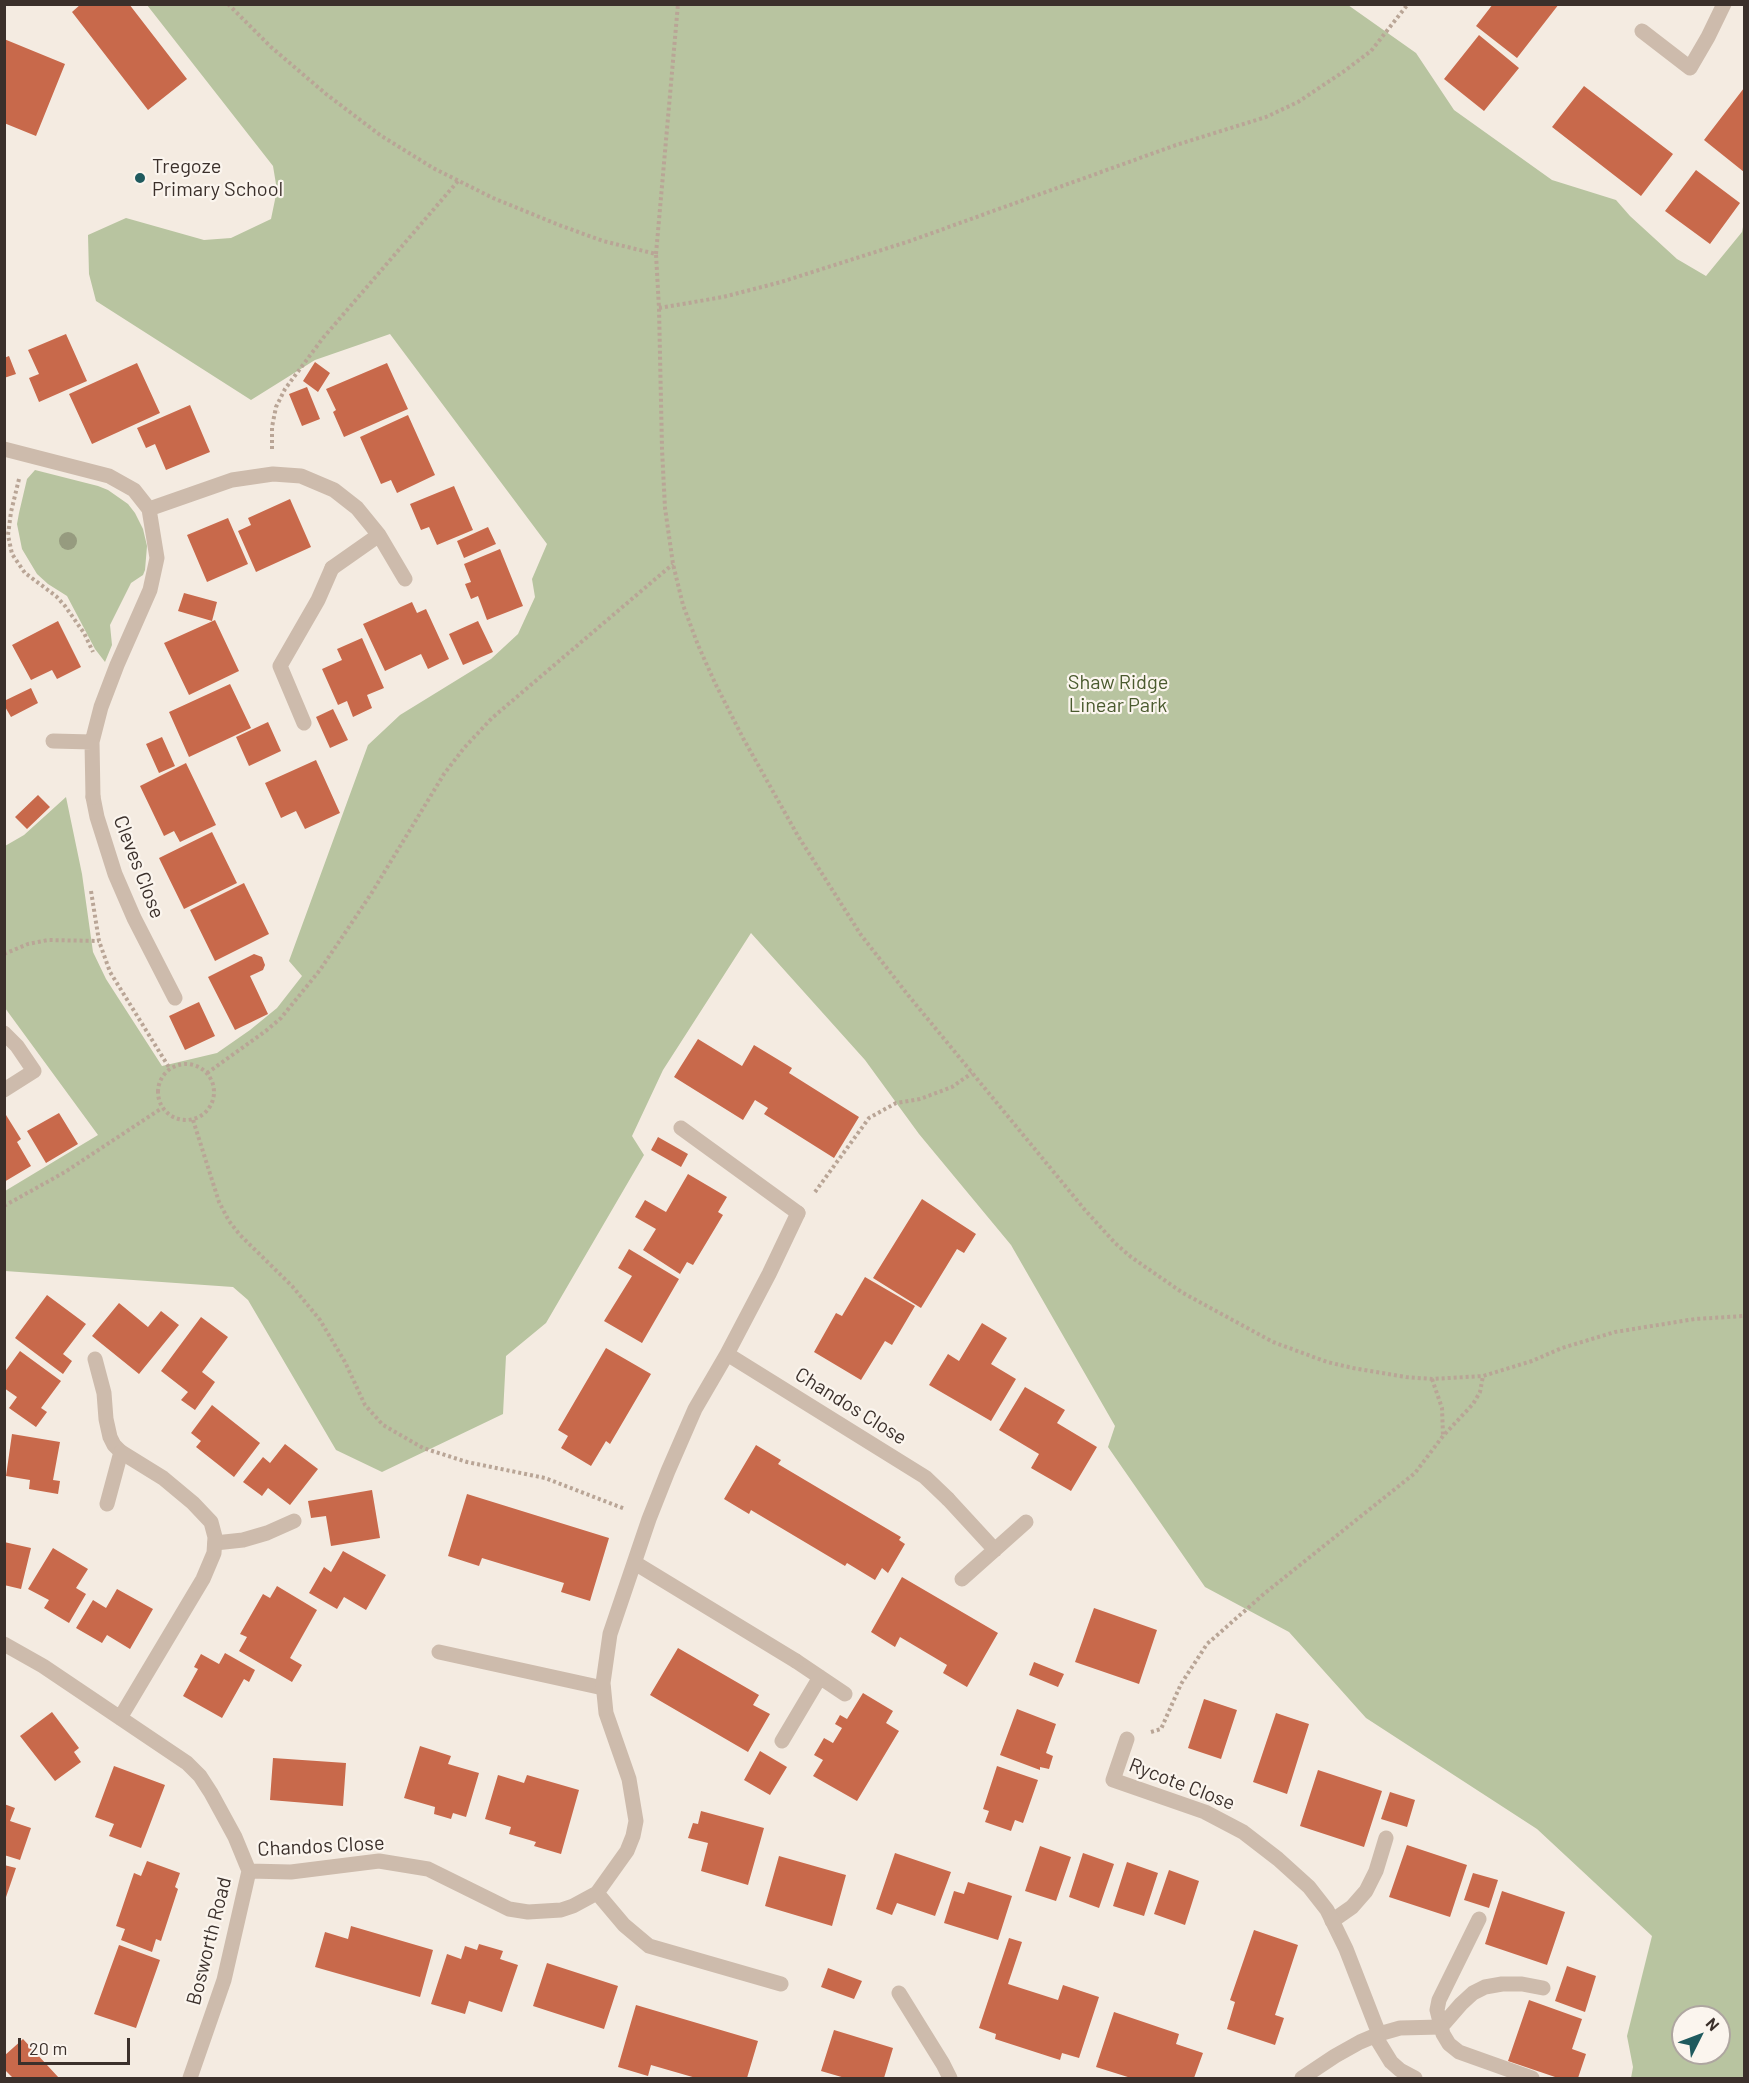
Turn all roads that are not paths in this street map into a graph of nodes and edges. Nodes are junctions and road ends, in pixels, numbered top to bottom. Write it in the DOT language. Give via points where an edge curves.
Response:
graph roads {
  1 [pos="1724,4"];
  2 [pos="1642,31"];
  3 [pos="4,449"];
  4 [pos="149,509"];
  5 [pos="379,535"];
  6 [pos="405,579"];
  7 [pos="304,723"];
  8 [pos="53,741"];
  9 [pos="92,742"];
  10 [pos="175,998"];
  11 [pos="4,1033"];
  12 [pos="4,1090"];
  13 [pos="681,1128"];
  14 [pos="727,1354"];
  15 [pos="95,1359"];
  16 [pos="121,1452"];
  17 [pos="107,1504"];
  18 [pos="294,1521"];
  19 [pos="1026,1522"];
  20 [pos="214,1543"];
  21 [pos="995,1550"];
  22 [pos="635,1563"];
  23 [pos="962,1579"];
  24 [pos="4,1644"];
  25 [pos="440,1652"];
  26 [pos="820,1677"];
  27 [pos="603,1688"];
  28 [pos="844,1694"];
  29 [pos="120,1718"];
  30 [pos="1127,1739"];
  31 [pos="782,1741"];
  32 [pos="1386,1838"];
  33 [pos="249,1871"];
  34 [pos="597,1893"];
  35 [pos="1479,1919"];
  36 [pos="1332,1921"];
  37 [pos="781,1984"];
  38 [pos="1543,1988"];
  39 [pos="899,1993"];
  40 [pos="1441,2027"];
  41 [pos="1377,2035"];
  42 [pos="190,2079"];
  43 [pos="950,2079"];
  44 [pos="1302,2079"];
  45 [pos="1415,2079"];
  46 [pos="1532,2079"];
  1 -- 2 [label="street" via="1690,68"];
  3 -- 4 [label="street" via="109,476 134,490"];
  4 -- 5 [label="street" via="232,480 273,474 301,476 334,490 357,508"];
  4 -- 9 [label="street, Cleves Close" via="157,558 150,590 111,680"];
  5 -- 6 [label="street"];
  5 -- 7 [label="street" via="332,568 280,666"];
  8 -- 9 [label="street"];
  9 -- 10 [label="street, Cleves Close" via="93,797 115,874"];
  11 -- 12 [label="street" via="34,1071"];
  13 -- 14 [label="street, Chandos Close" via="798,1213"];
  14 -- 21 [label="street, Chandos Close" via="925,1477"];
  14 -- 22 [label="street, Chandos Close" via="695,1409"];
  15 -- 16 [label="street" via="110,1437"];
  16 -- 17 [label="street"];
  16 -- 20 [label="street" via="194,1503 211,1522"];
  18 -- 20 [label="street" via="243,1540"];
  19 -- 21 [label="street"];
  20 -- 29 [label="street" via="203,1579"];
  21 -- 23 [label="street"];
  22 -- 26 [label="street"];
  22 -- 27 [label="street, Chandos Close" via="610,1634"];
  24 -- 29 [label="street, Bosworth Road"];
  25 -- 27 [label="street"];
  26 -- 28 [label="street"];
  26 -- 31 [label="street"];
  27 -- 34 [label="street, Chandos Close" via="606,1713 629,1779 636,1821 627,1851"];
  29 -- 33 [label="street, Bosworth Road" via="200,1776 223,1811"];
  30 -- 36 [label="street, Rycote Close" via="1113,1780 1205,1812 1243,1832 1309,1887"];
  32 -- 36 [label="street" via="1366,1891"];
  33 -- 34 [label="street, Chandos Close" via="291,1872 379,1861 428,1869 509,1909 528,1912 561,1910"];
  33 -- 42 [label="street, Bosworth Road" via="224,1980"];
  34 -- 37 [label="street" via="649,1946"];
  35 -- 40 [label="street" via="1439,2000"];
  36 -- 41 [label="street, Rycote Close"];
  38 -- 40 [label="street" via="1522,1984 1485,1987 1473,1993"];
  39 -- 43 [label="street"];
  40 -- 41 [label="street" via="1400,2028"];
  40 -- 46 [label="street" via="1449,2044 1459,2052"];
  41 -- 44 [label="street" via="1335,2056"];
  41 -- 45 [label="street, Rycote Close" via="1391,2062"];
}
